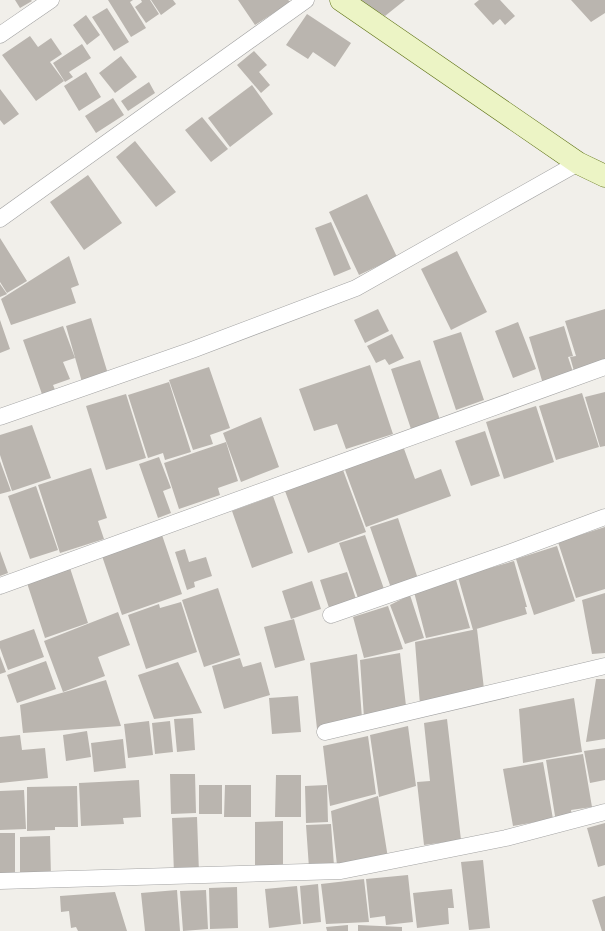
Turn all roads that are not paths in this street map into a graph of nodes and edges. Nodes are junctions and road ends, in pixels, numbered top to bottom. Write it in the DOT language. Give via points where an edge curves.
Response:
graph roads {
  1 [pos="51,0"];
  2 [pos="306,0"];
  3 [pos="341,0"];
  4 [pos="0,35"];
  5 [pos="578,163"];
  6 [pos="605,176"];
  7 [pos="0,219"];
  8 [pos="605,367"];
  9 [pos="0,417"];
  10 [pos="605,517"];
  11 [pos="0,586"];
  12 [pos="330,615"];
  13 [pos="605,666"];
  14 [pos="325,732"];
  15 [pos="605,812"];
  16 [pos="0,881"];
  1 -- 4 [label="street"];
  2 -- 7 [label="street"];
  3 -- 5 [label="street"];
  5 -- 6 [label="street"];
  5 -- 9 [label="street" via="356,288 192,350"];
  8 -- 11 [label="street"];
  10 -- 12 [label="street"];
  13 -- 14 [label="street"];
  15 -- 16 [label="street" via="506,838 341,871"];
}
